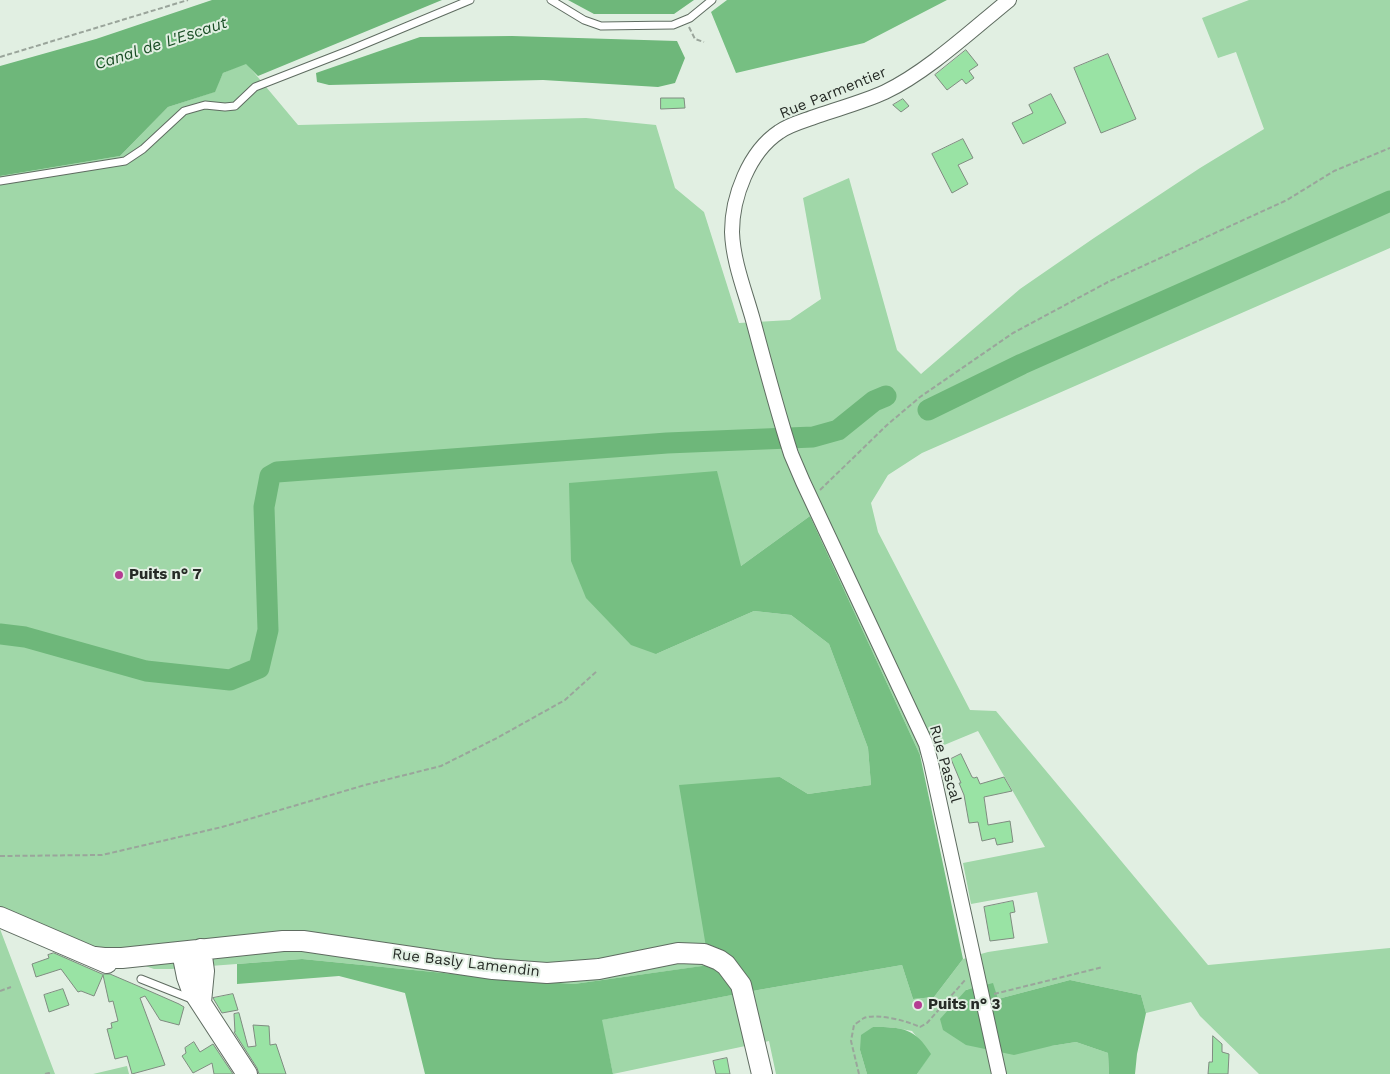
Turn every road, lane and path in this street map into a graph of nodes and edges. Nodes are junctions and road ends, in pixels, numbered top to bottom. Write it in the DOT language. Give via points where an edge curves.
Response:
graph roads {
  1 [pos="188,0"];
  2 [pos="470,0"];
  3 [pos="551,0"];
  4 [pos="712,0"];
  5 [pos="1009,0"];
  6 [pos="685,21"];
  7 [pos="704,42"];
  8 [pos="0,57"];
  9 [pos="1390,148"];
  10 [pos="0,181"];
  11 [pos="791,454"];
  12 [pos="811,498"];
  13 [pos="597,670"];
  14 [pos="0,856"];
  15 [pos="0,917"];
  16 [pos="192,956"];
  17 [pos="1103,967"];
  18 [pos="976,968"];
  19 [pos="141,979"];
  20 [pos="11,988"];
  21 [pos="0,991"];
  22 [pos="982,997"];
  23 [pos="201,1002"];
  24 [pos="45,1074"];
  25 [pos="49,1074"];
  26 [pos="247,1074"];
  27 [pos="762,1074"];
  28 [pos="859,1074"];
  29 [pos="998,1074"];
  1 -- 8 [label="path"];
  2 -- 10 [label="lane" via="255,87 234,106 204,105 184,111 125,160"];
  3 -- 6 [label="lane" via="596,25 666,26"];
  4 -- 6 [label="lane"];
  5 -- 11 [label="street, Rue Parmentier" via="904,81 875,96 778,132 759,151 750,166 733,214 733,243"];
  6 -- 7 [label="path" via="696,39"];
  9 -- 12 [label="path" via="1334,171 1288,200 1108,282 1013,333 920,397"];
  11 -- 12 [label="street, Rue Pascal"];
  12 -- 18 [label="street, Rue Pascal" via="926,744"];
  13 -- 14 [label="path" via="565,700 441,766 222,827 102,855"];
  15 -- 16 [label="street, Rue Basly Lamendin" via="95,956 116,959"];
  16 -- 23 [label="street" via="189,982"];
  16 -- 27 [label="street, Rue Basly Lamendin" via="355,949 493,969 547,973 599,969 678,954 704,954 726,965 741,986"];
  17 -- 22 [label="path"];
  18 -- 22 [label="street, Rue Pascal"];
  18 -- 28 [label="path" via="920,1027 885,1017 866,1018 854,1025 851,1041"];
  19 -- 23 [label="lane"];
  20 -- 21 [label="path"];
  22 -- 29 [label="street, Rue Pascal"];
  23 -- 26 [label="street"];
  24 -- 25 [label="path"];
}
